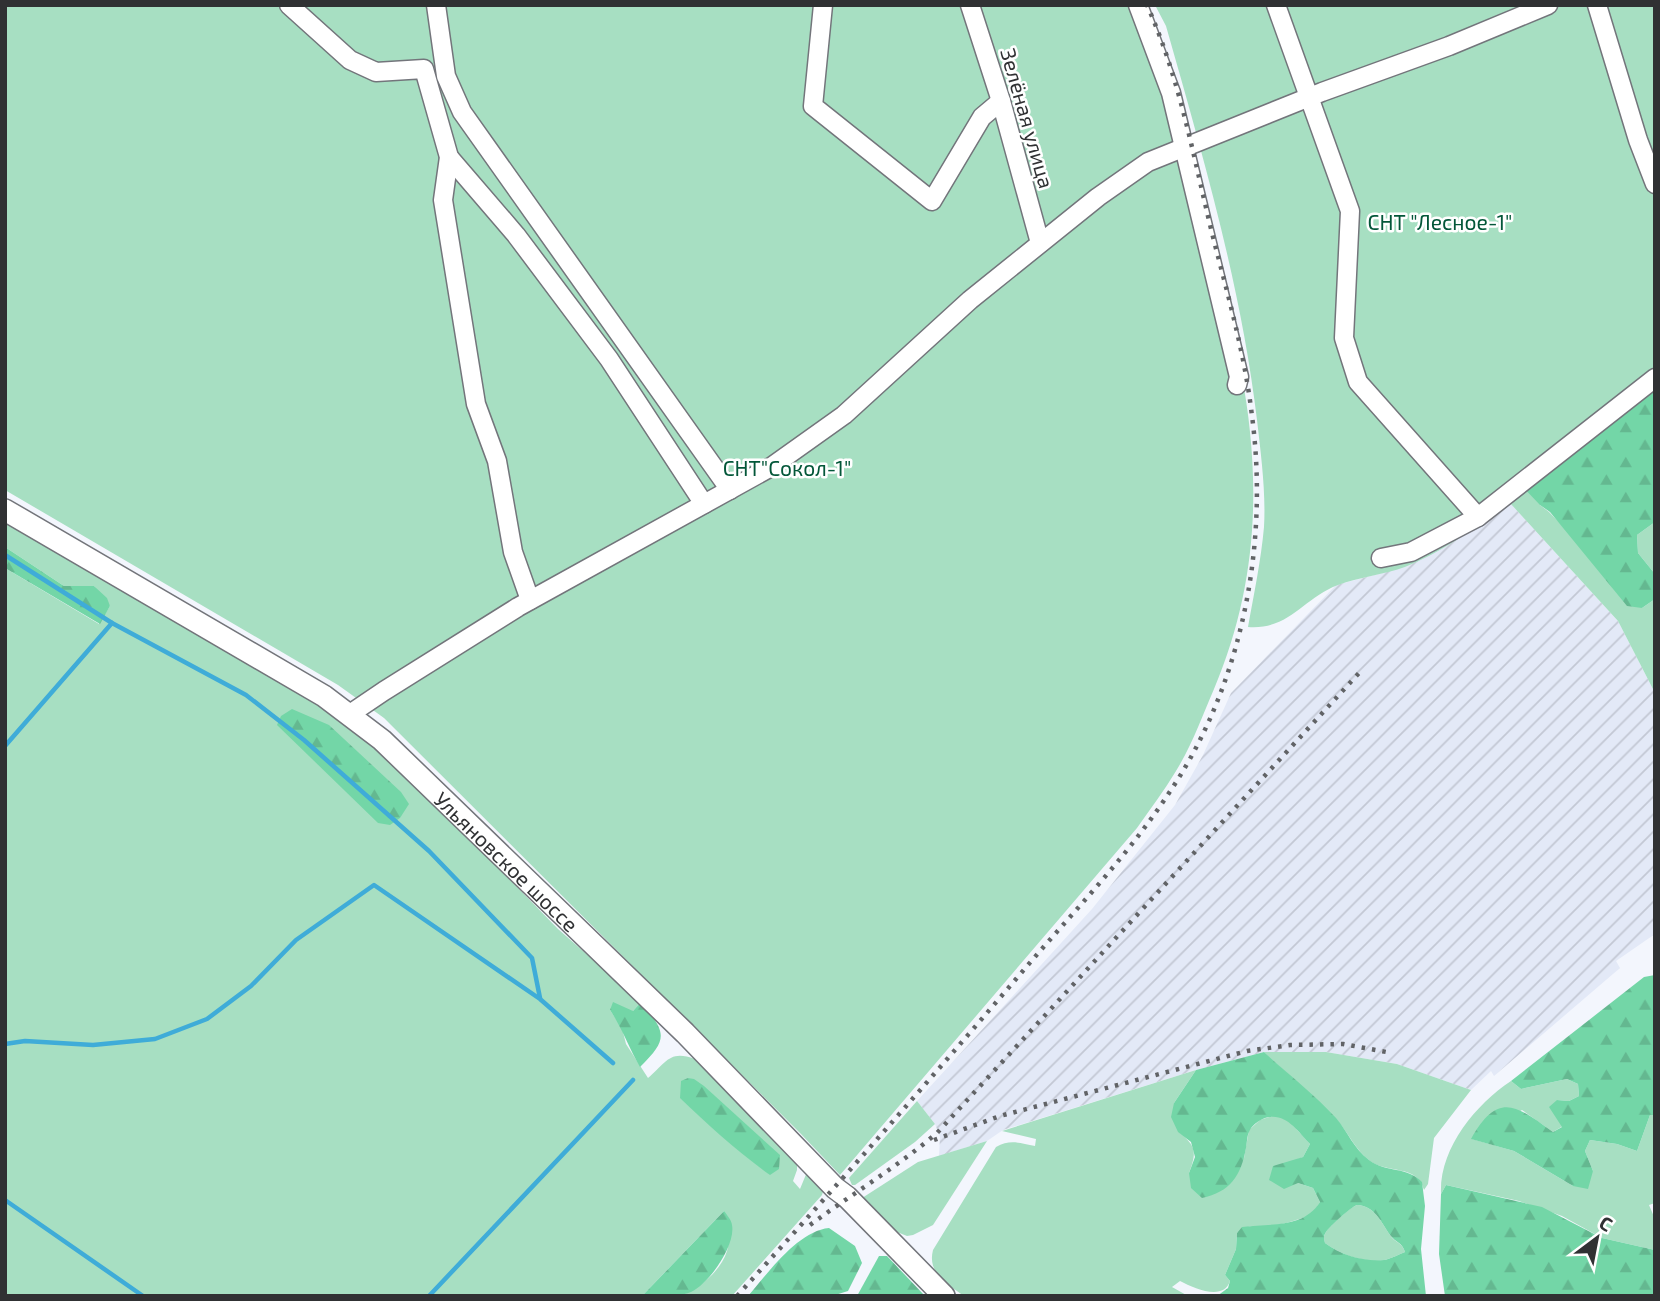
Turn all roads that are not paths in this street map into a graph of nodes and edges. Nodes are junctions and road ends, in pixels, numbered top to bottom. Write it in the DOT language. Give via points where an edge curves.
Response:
graph roads {
  1 [pos="289,5"];
  2 [pos="436,5"];
  3 [pos="823,5"];
  4 [pos="970,5"];
  5 [pos="1138,5"];
  6 [pos="1276,5"];
  7 [pos="1548,5"];
  8 [pos="1597,5"];
  9 [pos="1310,97"];
  10 [pos="1001,101"];
  11 [pos="1184,146"];
  12 [pos="449,157"];
  13 [pos="1655,184"];
  14 [pos="1040,243"];
  15 [pos="1655,377"];
  16 [pos="1237,385"];
  17 [pos="730,490"];
  18 [pos="704,504"];
  19 [pos="5,510"];
  20 [pos="1478,517"];
  21 [pos="1381,558"];
  22 [pos="530,600"];
  23 [pos="350,714"];
  24 [pos="944,1296"];
  1 -- 12 [label="street" via="358,64 376,72 424,69"];
  2 -- 17 [label="street" via="446,76 462,112"];
  3 -- 10 [label="street" via="813,106 932,201 982,117"];
  4 -- 10 [label="street, Зелёная улица"];
  5 -- 11 [label="street" via="1171,93"];
  6 -- 9 [label="street"];
  7 -- 9 [label="street"];
  8 -- 13 [label="street"];
  9 -- 11 [label="street"];
  9 -- 20 [label="street" via="1350,211 1344,338 1358,382"];
  10 -- 14 [label="street, Зелёная улица"];
  11 -- 14 [label="street" via="1148,162"];
  11 -- 16 [label="street" via="1239,377"];
  12 -- 18 [label="street" via="516,235 609,359"];
  12 -- 22 [label="street" via="443,201 476,404 497,461 513,552"];
  14 -- 17 [label="street" via="844,415"];
  15 -- 20 [label="street"];
  17 -- 18 [label="street"];
  18 -- 22 [label="street"];
  19 -- 23 [label="main road, Ульяновское шоссе"];
  20 -- 21 [label="street" via="1411,552"];
  22 -- 23 [label="street"];
  23 -- 24 [label="main road, Ульяновское шоссе" via="685,1033"];
}
